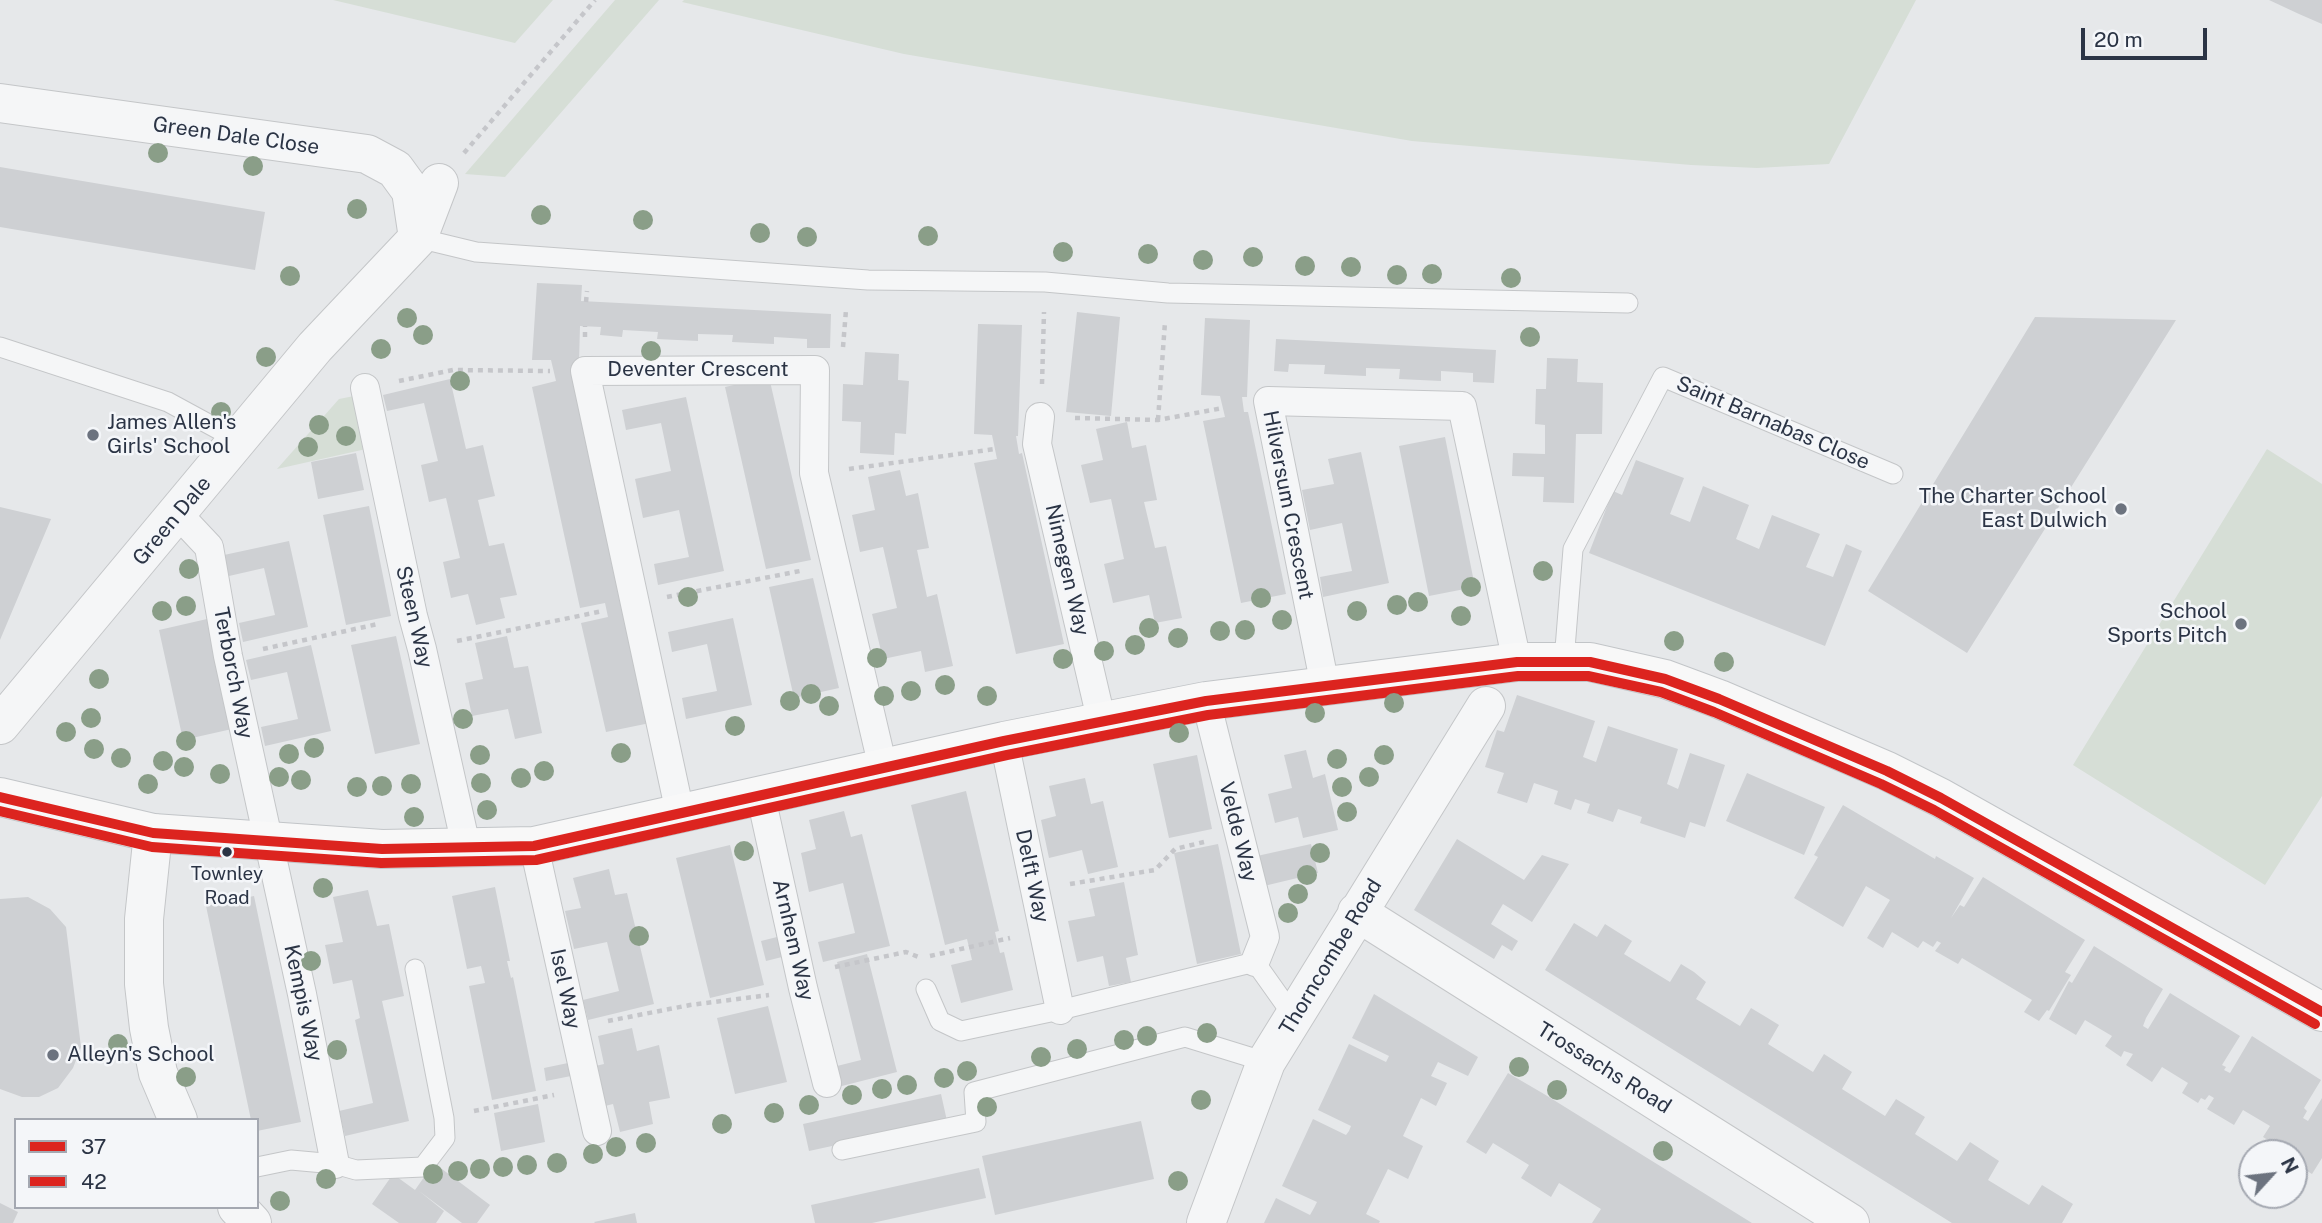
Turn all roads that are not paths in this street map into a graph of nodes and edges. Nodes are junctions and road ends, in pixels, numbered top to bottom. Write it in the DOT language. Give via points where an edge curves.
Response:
graph roads {
  1 [pos="0,103"];
  2 [pos="439,183"];
  3 [pos="418,238"];
  4 [pos="1628,303"];
  5 [pos="0,347"];
  6 [pos="365,388"];
  7 [pos="1040,417"];
  8 [pos="238,440"];
  9 [pos="1894,474"];
  10 [pos="178,513"];
  11 [pos="1564,661"];
  12 [pos="1517,662"];
  13 [pos="1325,686"];
  14 [pos="1206,701"];
  15 [pos="1486,706"];
  16 [pos="1102,723"];
  17 [pos="0,724"];
  18 [pos="1004,741"];
  19 [pos="883,768"];
  20 [pos="0,797"];
  21 [pos="761,797"];
  22 [pos="680,813"];
  23 [pos="153,833"];
  24 [pos="269,842"];
  25 [pos="466,846"];
  26 [pos="534,846"];
  27 [pos="1357,912"];
  28 [pos="1255,962"];
  29 [pos="415,969"];
  30 [pos="926,989"];
  31 [pos="1060,1010"];
  32 [pos="2322,1012"];
  33 [pos="1294,1017"];
  34 [pos="1266,1062"];
  35 [pos="827,1083"];
  36 [pos="177,1118"];
  37 [pos="597,1131"];
  38 [pos="842,1150"];
  39 [pos="335,1164"];
  40 [pos="259,1167"];
  41 [pos="239,1209"];
  42 [pos="252,1223"];
  43 [pos="1206,1223"];
  44 [pos="1850,1223"];
  1 -- 3 [label="street, Green Dale Close" via="367,154 395,169 411,191"];
  2 -- 3 [label="street, Green Dale"];
  3 -- 4 [label="lane" via="477,252 847,278 1045,282 1168,293"];
  3 -- 8 [label="street, Green Dale" via="315,347"];
  5 -- 8 [label="lane" via="168,402"];
  6 -- 25 [label="street, Steen Way"];
  7 -- 16 [label="street, Nimegen Way" via="1037,444"];
  8 -- 10 [label="street, Green Dale"];
  9 -- 11 [label="lane, Saint Barnabas Close" via="1663,377 1573,549"];
  10 -- 17 [label="street, Green Dale"];
  10 -- 24 [label="street, Terborch Way" via="209,547"];
  11 -- 12 [label="main road"];
  11 -- 32 [label="main road" via="1590,662 1665,679 1887,771"];
  12 -- 13 [label="main road"];
  12 -- 13 [label="street, Hilversum Crescent" via="1462,405 1268,401"];
  13 -- 14 [label="main road"];
  14 -- 16 [label="main road"];
  14 -- 28 [label="street, Velde Way" via="1265,937"];
  15 -- 27 [label="street, Thorncombe Road"];
  16 -- 18 [label="main road"];
  18 -- 19 [label="main road"];
  18 -- 31 [label="street, Delft Way"];
  19 -- 21 [label="main road"];
  19 -- 22 [label="street, Deventer Crescent" via="814,473 815,370 585,371"];
  20 -- 23 [label="main road"];
  21 -- 22 [label="main road"];
  21 -- 35 [label="street, Arnhem Way"];
  22 -- 26 [label="main road"];
  23 -- 24 [label="main road"];
  23 -- 36 [label="street" via="144,919 144,984 158,1073"];
  24 -- 25 [label="main road" via="382,849"];
  24 -- 39 [label="street, Kempis Way"];
  25 -- 26 [label="main road"];
  26 -- 37 [label="street, Isel Way"];
  27 -- 33 [label="street, Thorncombe Road"];
  27 -- 44 [label="street, Trossachs Road"];
  28 -- 31 [label="lane"];
  28 -- 33 [label="lane"];
  29 -- 39 [label="lane" via="445,1138 423,1167 356,1170"];
  30 -- 31 [label="lane" via="940,1021 961,1031"];
  33 -- 34 [label="street, Thorncombe Road"];
  34 -- 38 [label="lane" via="1185,1037 974,1092 976,1122"];
  34 -- 43 [label="street, Thorncombe Road"];
  39 -- 40 [label="lane" via="291,1160"];
  41 -- 42 [label="street"];
}
